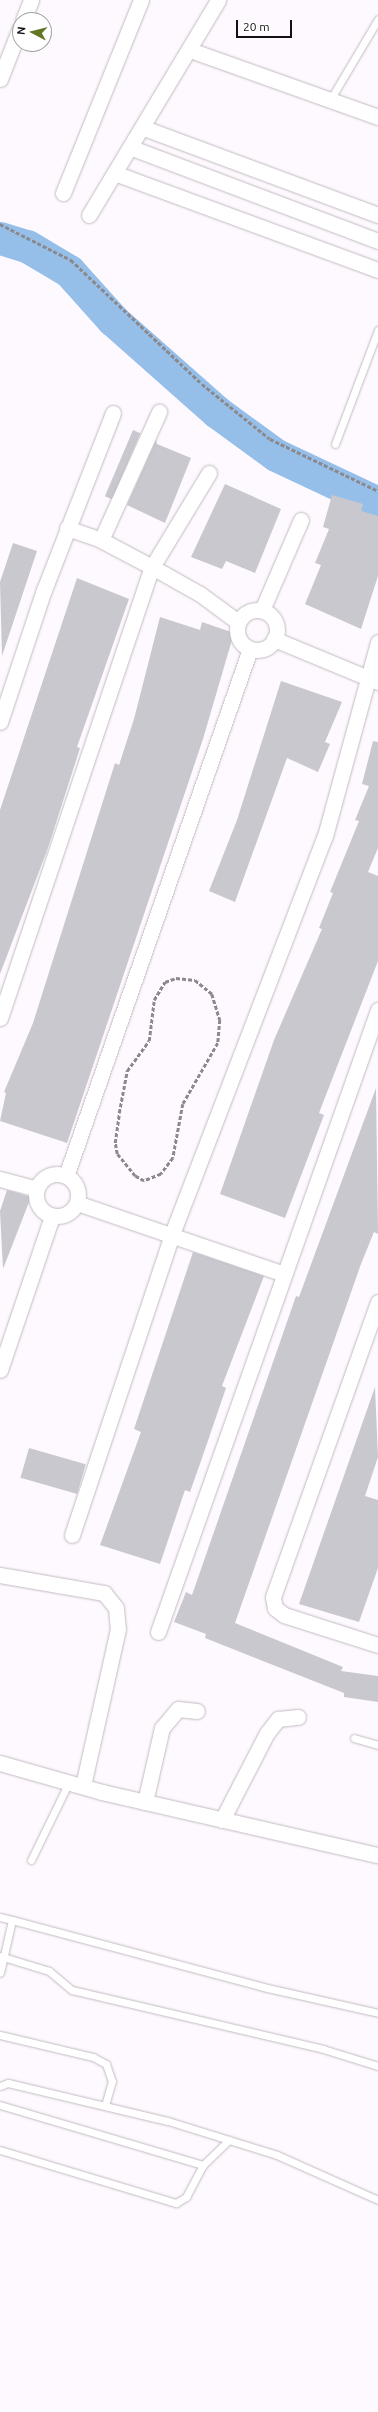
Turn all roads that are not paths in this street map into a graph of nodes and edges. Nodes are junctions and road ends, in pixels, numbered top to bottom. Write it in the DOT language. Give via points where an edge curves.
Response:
graph roads {
  1 [pos="31,0"];
  2 [pos="141,0"];
  3 [pos="218,0"];
  4 [pos="26,12"];
  5 [pos="378,19"];
  6 [pos="12,48"];
  7 [pos="190,50"];
  8 [pos="0,79"];
  9 [pos="330,100"];
  10 [pos="378,117"];
  11 [pos="144,128"];
  12 [pos="132,148"];
  13 [pos="117,174"];
  14 [pos="63,193"];
  15 [pos="89,215"];
  16 [pos="378,215"];
  17 [pos="378,241"];
  18 [pos="378,270"];
  19 [pos="378,330"];
  20 [pos="159,412"];
  21 [pos="113,413"];
  22 [pos="335,444"];
  23 [pos="209,473"];
  24 [pos="301,520"];
  25 [pos="67,528"];
  26 [pos="101,540"];
  27 [pos="152,567"];
  28 [pos="262,610"];
  29 [pos="238,622"];
  30 [pos="274,639"];
  31 [pos="378,642"];
  32 [pos="250,649"];
  33 [pos="373,680"];
  34 [pos="0,722"];
  35 [pos="378,1010"];
  36 [pos="0,1018"];
  37 [pos="66,1176"];
  38 [pos="0,1179"];
  39 [pos="37,1189"];
  40 [pos="77,1203"];
  41 [pos="52,1216"];
  42 [pos="172,1234"];
  43 [pos="282,1273"];
  44 [pos="378,1302"];
  45 [pos="0,1370"];
  46 [pos="72,1535"];
  47 [pos="0,1575"];
  48 [pos="158,1632"];
  49 [pos="378,1645"];
  50 [pos="197,1711"];
  51 [pos="298,1717"];
  52 [pos="354,1738"];
  53 [pos="378,1745"];
  54 [pos="0,1763"];
  55 [pos="69,1782"];
  56 [pos="83,1785"];
  57 [pos="145,1802"];
  58 [pos="222,1820"];
  59 [pos="378,1855"];
  60 [pos="31,1860"];
  61 [pos="0,1917"];
  62 [pos="12,1920"];
  63 [pos="2,1957"];
  64 [pos="0,1973"];
  65 [pos="378,2013"];
  66 [pos="0,2035"];
  67 [pos="378,2066"];
  68 [pos="0,2086"];
  69 [pos="0,2105"];
  70 [pos="105,2106"];
  71 [pos="229,2140"];
  72 [pos="0,2150"];
  73 [pos="203,2165"];
  74 [pos="378,2200"];
  1 -- 4 [label="street"];
  2 -- 14 [label="street"];
  3 -- 7 [label="street"];
  5 -- 9 [label="lane"];
  6 -- 8 [label="street"];
  7 -- 9 [label="street"];
  7 -- 11 [label="street"];
  9 -- 10 [label="street"];
  11 -- 12 [label="street"];
  11 -- 16 [label="street"];
  12 -- 13 [label="street"];
  12 -- 17 [label="street"];
  13 -- 15 [label="street"];
  13 -- 18 [label="street"];
  19 -- 22 [label="lane"];
  20 -- 26 [label="street"];
  21 -- 25 [label="street"];
  23 -- 27 [label="street"];
  24 -- 28 [label="street"];
  25 -- 26 [label="street"];
  25 -- 34 [label="street"];
  26 -- 27 [label="street"];
  27 -- 29 [label="street" via="200,594"];
  27 -- 36 [label="street"];
  28 -- 29 [label="street" via="246,613"];
  28 -- 30 [label="street" via="275,622"];
  29 -- 32 [label="street" via="237,635"];
  30 -- 32 [label="street" via="266,647"];
  30 -- 33 [label="street"];
  31 -- 33 [label="street"];
  32 -- 37 [label="street"];
  33 -- 42 [label="street" via="325,836"];
  35 -- 43 [label="street"];
  37 -- 39 [label="street" via="51,1175"];
  37 -- 40 [label="street" via="77,1189"];
  38 -- 39 [label="street"];
  39 -- 41 [label="street" via="38,1205"];
  40 -- 41 [label="street" via="68,1214"];
  40 -- 42 [label="street"];
  41 -- 45 [label="street"];
  42 -- 43 [label="street"];
  42 -- 46 [label="street"];
  43 -- 48 [label="street"];
  44 -- 49 [label="street" via="273,1598 275,1608 284,1615"];
  47 -- 56 [label="street" via="104,1593 116,1608 118,1629"];
  50 -- 57 [label="street" via="178,1709 162,1728"];
  51 -- 58 [label="street" via="278,1719 267,1734"];
  52 -- 53 [label="lane"];
  54 -- 55 [label="street"];
  55 -- 56 [label="street"];
  55 -- 60 [label="lane"];
  56 -- 57 [label="street"];
  57 -- 58 [label="street"];
  58 -- 59 [label="street"];
  61 -- 62 [label="lane"];
  62 -- 63 [label="lane"];
  62 -- 65 [label="lane" via="263,1987"];
  63 -- 64 [label="lane"];
  63 -- 67 [label="lane" via="49,1971 72,1990 308,2046"];
  66 -- 70 [label="lane" via="93,2057 106,2064 112,2081"];
  68 -- 70 [label="lane" via="8,2083"];
  69 -- 73 [label="lane"];
  70 -- 71 [label="lane"];
  71 -- 73 [label="lane"];
  71 -- 74 [label="lane" via="277,2155"];
  72 -- 73 [label="lane" via="176,2203 186,2197"];
}
